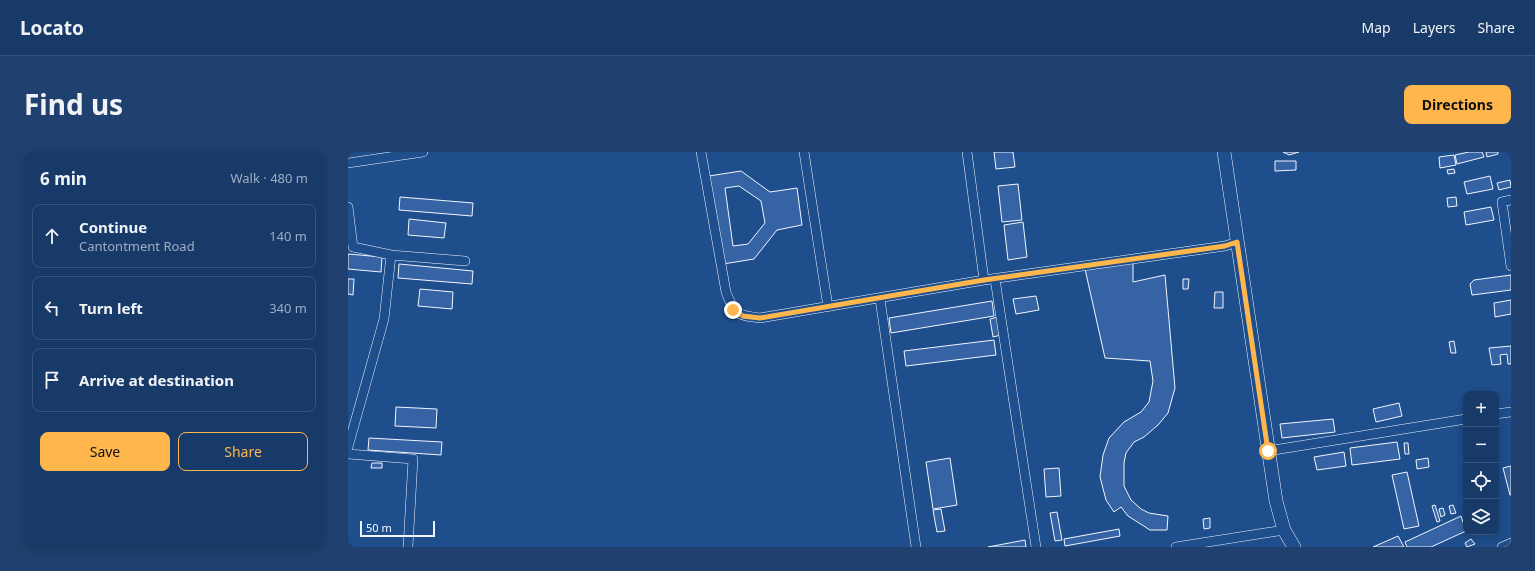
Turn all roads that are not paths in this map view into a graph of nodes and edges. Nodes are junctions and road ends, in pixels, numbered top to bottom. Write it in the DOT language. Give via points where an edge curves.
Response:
graph roads {
  1 [pos="423,152"];
  2 [pos="700,152"];
  3 [pos="804,152"];
  4 [pos="968,152"];
  5 [pos="1224,152"];
  6 [pos="348,163"];
  7 [pos="1511,200"];
  8 [pos="348,207"];
  9 [pos="1237,242"];
  10 [pos="391,255"];
  11 [pos="465,261"];
  12 [pos="1511,266"];
  13 [pos="995,279"];
  14 [pos="984,280"];
  15 [pos="880,299"];
  16 [pos="828,307"];
  17 [pos="1511,412"];
  18 [pos="1499,414"];
  19 [pos="1463,419"];
  20 [pos="348,447"];
  21 [pos="1268,451"];
  22 [pos="348,454"];
  23 [pos="1284,530"];
  24 [pos="1511,543"];
  25 [pos="408,547"];
  26 [pos="916,547"];
  27 [pos="1036,547"];
  28 [pos="1176,547"];
  29 [pos="1294,547"];
  30 [pos="1502,547"];
  1 -- 6 [label="street"];
  2 -- 16 [label="street" via="726,292 733,310 743,316 760,318"];
  3 -- 16 [label="street"];
  4 -- 14 [label="street"];
  5 -- 9 [label="street"];
  7 -- 12 [label="street" via="1502,202"];
  8 -- 10 [label="street" via="353,247"];
  9 -- 13 [label="street" via="1225,246"];
  9 -- 21 [label="street"];
  10 -- 11 [label="street"];
  10 -- 20 [label="street" via="384,319"];
  13 -- 14 [label="street"];
  13 -- 27 [label="street"];
  14 -- 15 [label="street"];
  15 -- 16 [label="street"];
  15 -- 26 [label="street"];
  17 -- 18 [label="street"];
  19 -- 21 [label="street"];
  21 -- 23 [label="street" via="1276,501"];
  22 -- 25 [label="street" via="413,459"];
  23 -- 28 [label="street"];
  23 -- 29 [label="street"];
  24 -- 30 [label="street"];
}
